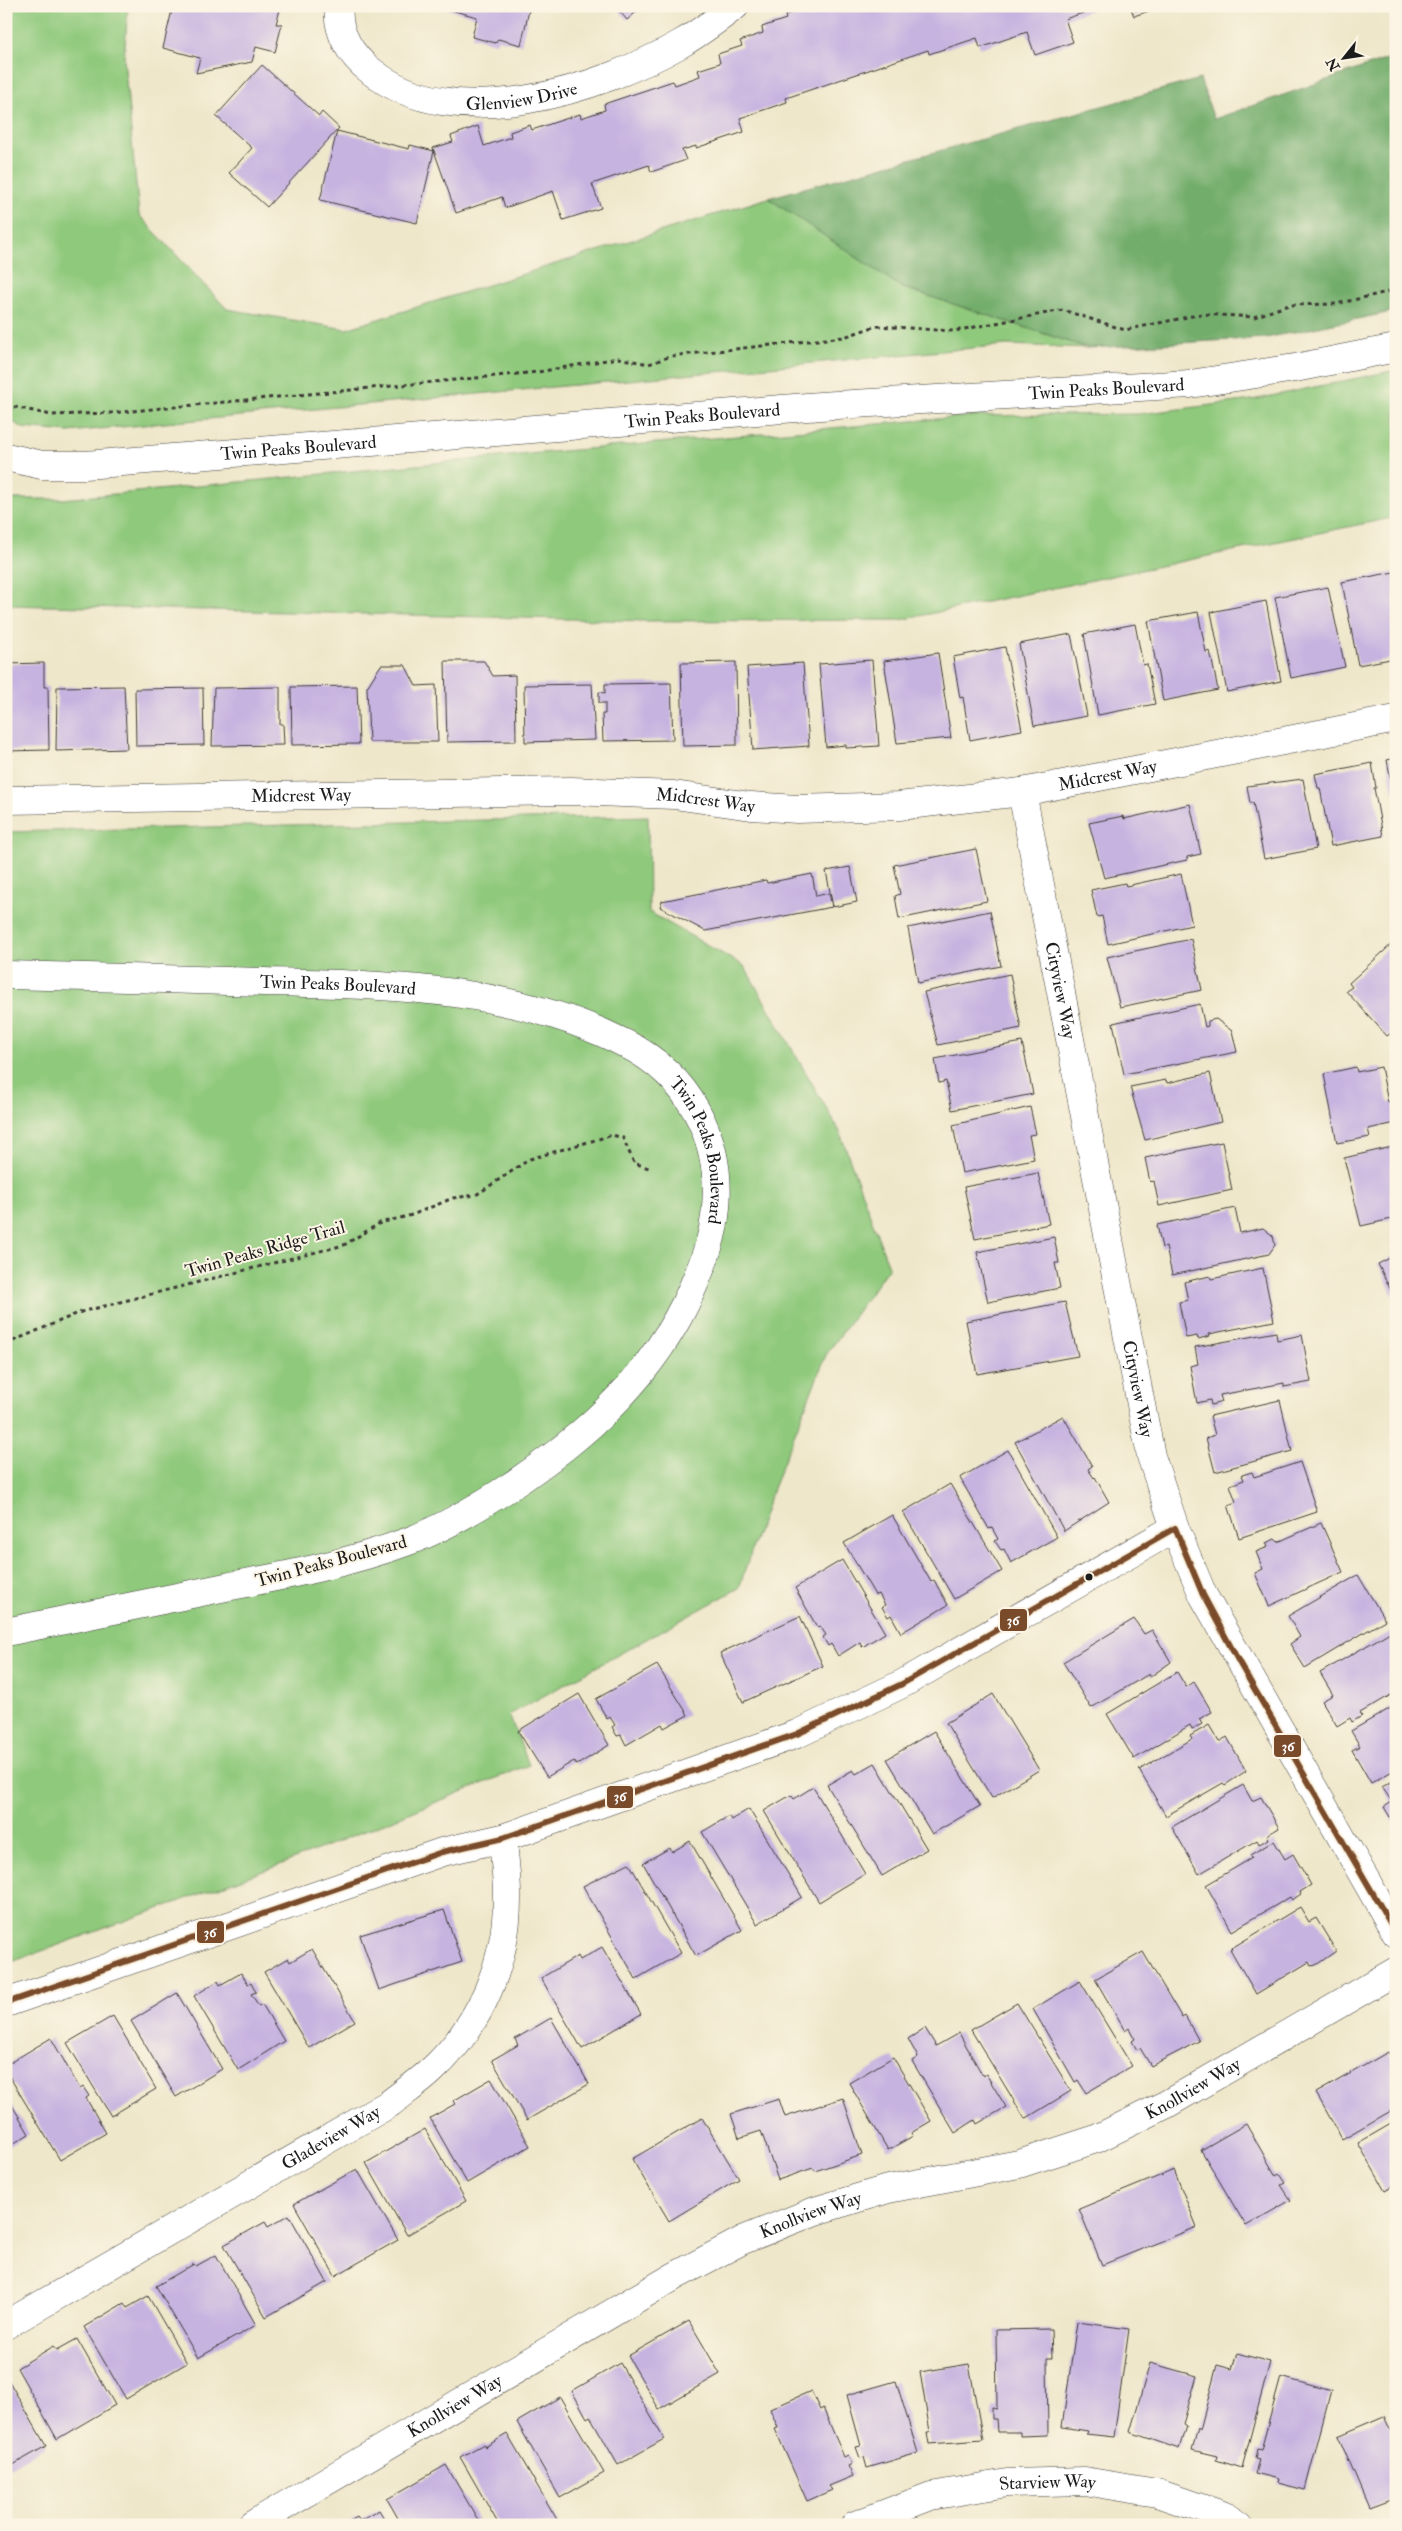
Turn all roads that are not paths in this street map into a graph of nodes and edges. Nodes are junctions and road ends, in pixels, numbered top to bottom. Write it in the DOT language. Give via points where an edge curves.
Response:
graph roads {
  1 [pos="339,6"];
  2 [pos="735,6"];
  3 [pos="1396,348"];
  4 [pos="6,457"];
  5 [pos="1396,719"];
  6 [pos="1022,792"];
  7 [pos="6,800"];
  8 [pos="6,975"];
  9 [pos="1175,1528"];
  10 [pos="6,1632"];
  11 [pos="503,1838"];
  12 [pos="1396,1933"];
  13 [pos="1396,1971"];
  14 [pos="6,2002"];
  15 [pos="6,2325"];
  16 [pos="252,2525"];
  17 [pos="854,2525"];
  18 [pos="1239,2525"];
  1 -- 2 [label="street, Glenview Drive" via="344,38 352,53 379,78 422,98 474,104 533,97 590,83 682,43"];
  3 -- 4 [label="street, Twin Peaks Boulevard" via="1190,384 820,406 85,465 42,464"];
  5 -- 6 [label="street, Midcrest Way"];
  6 -- 7 [label="street, Midcrest Way" via="899,806 797,809 674,796 571,791"];
  6 -- 9 [label="street, Cityview Way" via="1151,1456"];
  8 -- 10 [label="street, Twin Peaks Boulevard" via="287,982 439,990 510,1001 542,1010 631,1046 663,1069 691,1099 702,1119 711,1145 717,1183 714,1225 702,1267 682,1313 650,1362 585,1431 488,1501 414,1539 355,1558"];
  9 -- 11 [label="street" via="902,1684 850,1710 738,1756"];
  9 -- 12 [label="street, Cityview Way" via="1203,1595 1236,1656"];
  11 -- 14 [label="street" via="442,1852"];
  11 -- 15 [label="street, Gladeview Way" via="507,1896 503,1943 490,1990 466,2032 431,2071 389,2104"];
  13 -- 16 [label="street, Knollview Way" via="1167,2104 1096,2139 1019,2164 888,2189 815,2211 744,2240 675,2276"];
  17 -- 18 [label="street, Starview Way" via="931,2496 1008,2483 1084,2481 1157,2493 1227,2517"];
}
